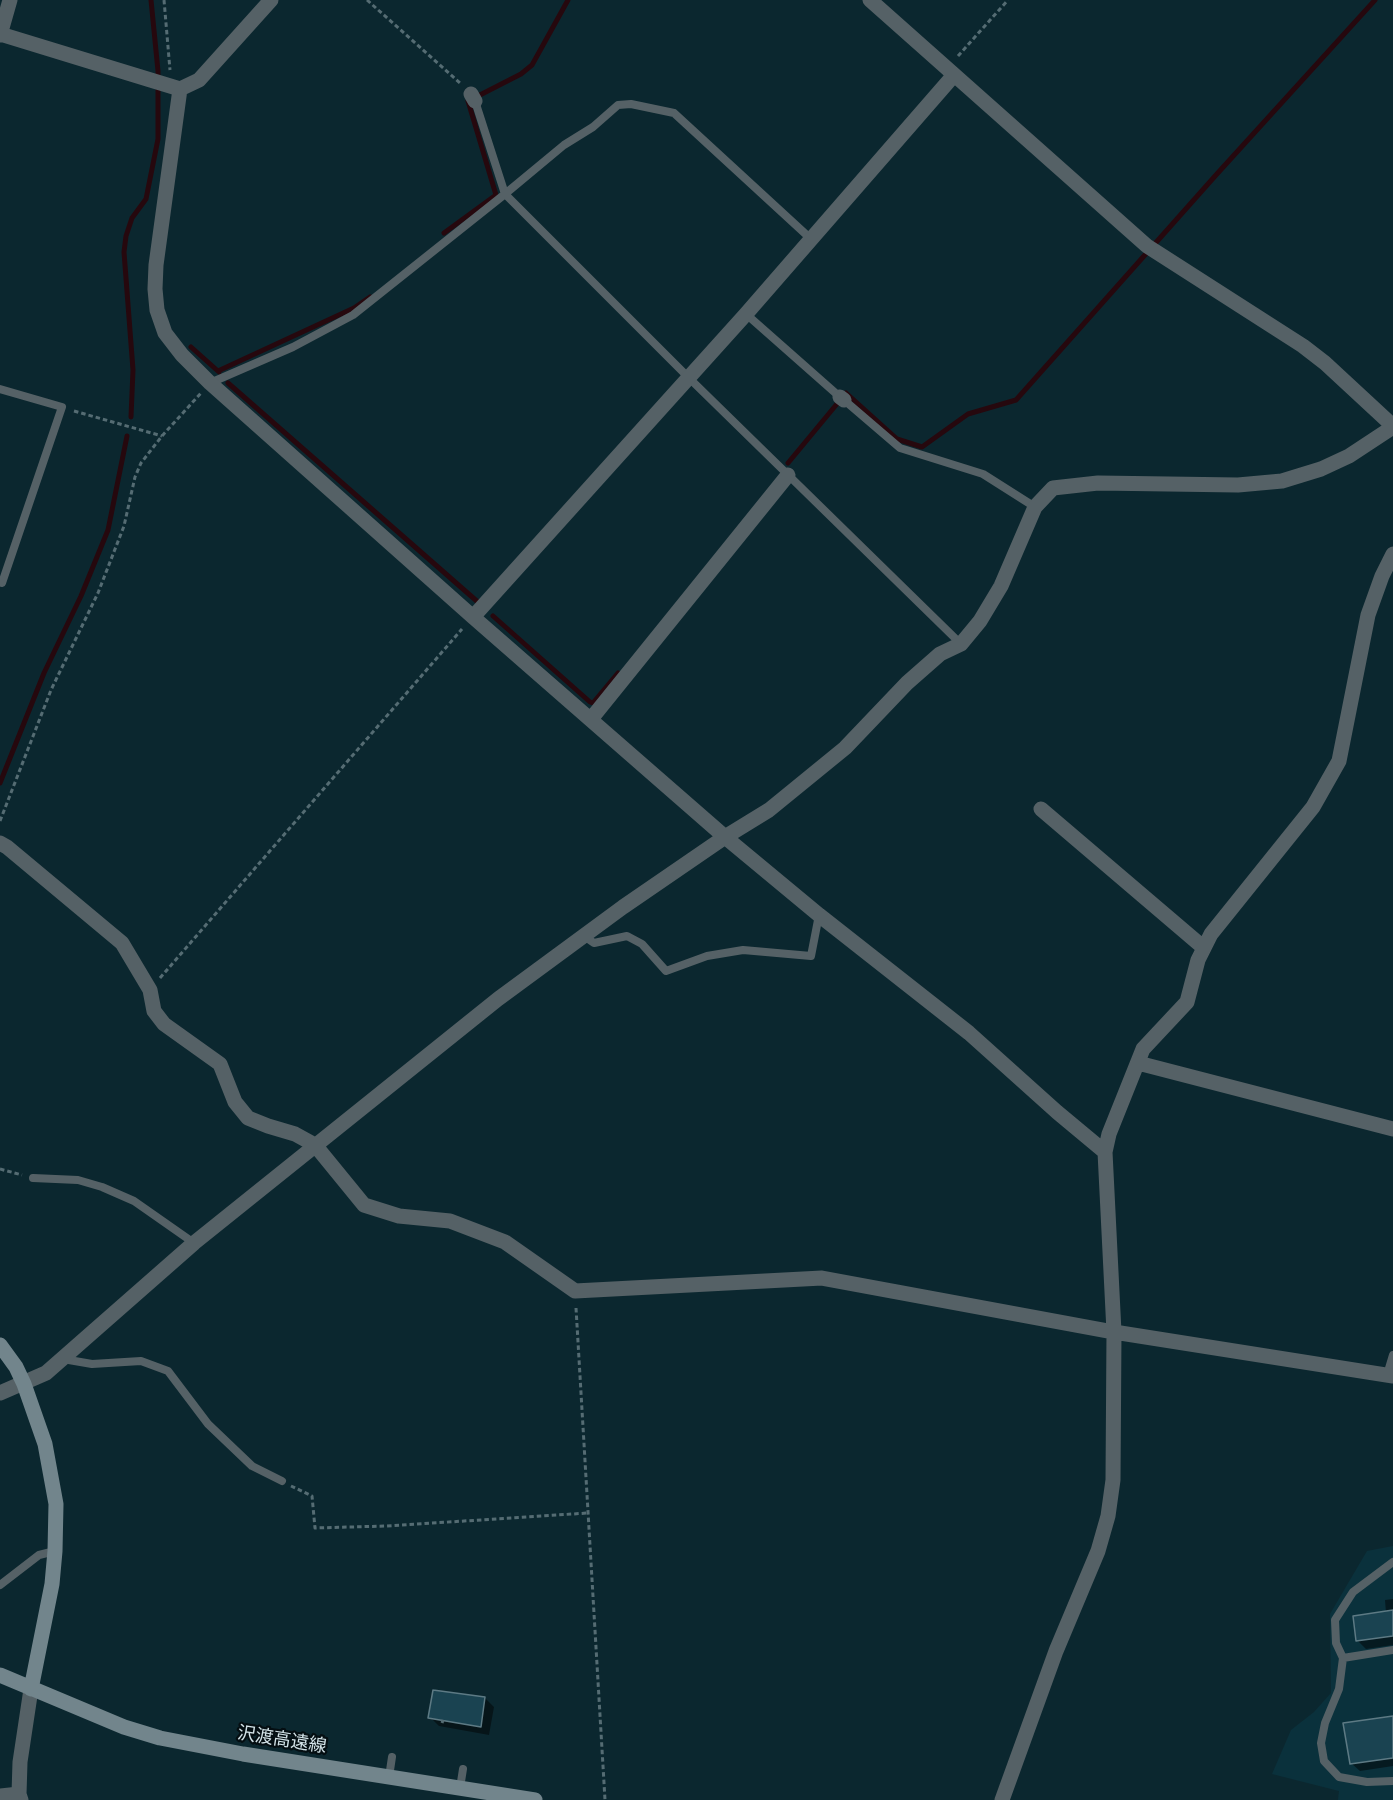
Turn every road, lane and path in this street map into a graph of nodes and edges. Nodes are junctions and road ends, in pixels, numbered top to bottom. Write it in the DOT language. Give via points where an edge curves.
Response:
graph roads {
  1 [pos="10,0"];
  2 [pos="164,0"];
  3 [pos="272,0"];
  4 [pos="367,0"];
  5 [pos="870,0"];
  6 [pos="1008,0"];
  7 [pos="0,34"];
  8 [pos="950,72"];
  9 [pos="168,86"];
  10 [pos="473,98"];
  11 [pos="506,194"];
  12 [pos="811,239"];
  13 [pos="746,314"];
  14 [pos="689,378"];
  15 [pos="210,383"];
  16 [pos="0,389"];
  17 [pos="62,407"];
  18 [pos="1393,426"];
  19 [pos="162,435"];
  20 [pos="788,475"];
  21 [pos="1035,507"];
  22 [pos="1393,554"];
  23 [pos="2,583"];
  24 [pos="473,617"];
  25 [pos="962,644"];
  26 [pos="591,719"];
  27 [pos="1041,809"];
  28 [pos="0,821"];
  29 [pos="725,837"];
  30 [pos="0,843"];
  31 [pos="819,915"];
  32 [pos="584,936"];
  33 [pos="1204,948"];
  34 [pos="150,990"];
  35 [pos="1138,1063"];
  36 [pos="1393,1129"];
  37 [pos="315,1145"];
  38 [pos="1105,1152"];
  39 [pos="0,1169"];
  40 [pos="33,1178"];
  41 [pos="194,1243"];
  42 [pos="575,1291"];
  43 [pos="1114,1332"];
  44 [pos="0,1346"];
  45 [pos="1393,1355"];
  46 [pos="63,1359"];
  47 [pos="1390,1376"];
  48 [pos="24,1384"];
  49 [pos="0,1393"];
  50 [pos="282,1481"];
  51 [pos="588,1513"];
  52 [pos="55,1551"];
  53 [pos="1393,1562"];
  54 [pos="0,1585"];
  55 [pos="1393,1650"];
  56 [pos="1343,1658"];
  57 [pos="0,1675"];
  58 [pos="31,1689"];
  59 [pos="392,1757"];
  60 [pos="463,1768"];
  61 [pos="389,1777"];
  62 [pos="1393,1781"];
  63 [pos="460,1788"];
  64 [pos="0,1796"];
  65 [pos="20,1797"];
  66 [pos="534,1800"];
  67 [pos="605,1800"];
  68 [pos="1002,1800"];
  1 -- 7 [label="street"];
  2 -- 9 [label="path"];
  3 -- 9 [label="street" via="199,80"];
  4 -- 10 [label="path"];
  5 -- 8 [label="street"];
  6 -- 8 [label="path"];
  7 -- 9 [label="street"];
  8 -- 12 [label="street"];
  8 -- 18 [label="street" via="1150,248 1303,346"];
  9 -- 15 [label="street" via="156,265 157,310 165,333"];
  10 -- 11 [label="lane"];
  11 -- 12 [label="lane" via="618,105 631,105 674,113"];
  11 -- 14 [label="lane"];
  11 -- 15 [label="lane" via="353,315 293,347"];
  12 -- 13 [label="street"];
  13 -- 14 [label="street"];
  13 -- 21 [label="lane" via="900,448 983,474"];
  14 -- 20 [label="lane"];
  14 -- 24 [label="street"];
  15 -- 19 [label="path"];
  15 -- 24 [label="street"];
  16 -- 17 [label="lane"];
  17 -- 19 [label="path"];
  17 -- 23 [label="lane"];
  18 -- 21 [label="street" via="1349,456 1282,481 1238,485 1098,483 1053,488"];
  19 -- 28 [label="path" via="135,477 124,526 98,593 51,690"];
  20 -- 25 [label="lane"];
  20 -- 26 [label="street"];
  21 -- 25 [label="street" via="1000,586"];
  22 -- 33 [label="street" via="1368,615 1339,761 1313,807 1211,934"];
  24 -- 26 [label="street"];
  24 -- 34 [label="path"];
  25 -- 29 [label="street" via="940,654 845,748 769,810"];
  26 -- 29 [label="street"];
  27 -- 33 [label="street"];
  29 -- 31 [label="street"];
  29 -- 32 [label="street"];
  30 -- 34 [label="street" via="122,943"];
  31 -- 32 [label="lane" via="811,956 743,950 707,956 666,971 642,944 627,936 594,943"];
  31 -- 38 [label="street" via="969,1033"];
  32 -- 37 [label="street" via="498,999"];
  33 -- 35 [label="street" via="1187,1002 1143,1049"];
  34 -- 37 [label="street" via="154,1011 164,1024 220,1064 235,1102 248,1118"];
  35 -- 36 [label="street"];
  35 -- 38 [label="street"];
  37 -- 41 [label="street"];
  37 -- 42 [label="street" via="364,1205 399,1216 450,1221 505,1242"];
  38 -- 43 [label="street"];
  39 -- 40 [label="path"];
  40 -- 41 [label="lane" via="78,1180 102,1187 134,1202"];
  41 -- 46 [label="street"];
  42 -- 43 [label="street" via="822,1278"];
  42 -- 51 [label="path"];
  43 -- 47 [label="street"];
  43 -- 68 [label="street" via="1113,1480 1108,1516"];
  44 -- 48 [label="main road"];
  45 -- 47 [label="lane"];
  46 -- 48 [label="street"];
  46 -- 50 [label="lane" via="92,1364 141,1361 168,1371 208,1424 252,1466"];
  48 -- 49 [label="street"];
  48 -- 52 [label="main road" via="45,1444 56,1504"];
  50 -- 51 [label="path" via="312,1496 315,1528"];
  51 -- 67 [label="path"];
  52 -- 54 [label="lane" via="39,1555"];
  52 -- 58 [label="main road"];
  53 -- 56 [label="lane" via="1353,1592 1335,1620 1336,1643"];
  55 -- 56 [label="lane"];
  56 -- 62 [label="lane" via="1339,1689 1321,1743 1324,1761 1339,1777"];
  57 -- 58 [label="main road, 沢渡高遠線"];
  58 -- 61 [label="main road, 沢渡高遠線" via="160,1738"];
  58 -- 65 [label="street" via="20,1762"];
  59 -- 61 [label="lane"];
  60 -- 63 [label="lane"];
  61 -- 63 [label="main road, 沢渡高遠線"];
  63 -- 66 [label="main road, 沢渡高遠線"];
  64 -- 65 [label="street"];
}
